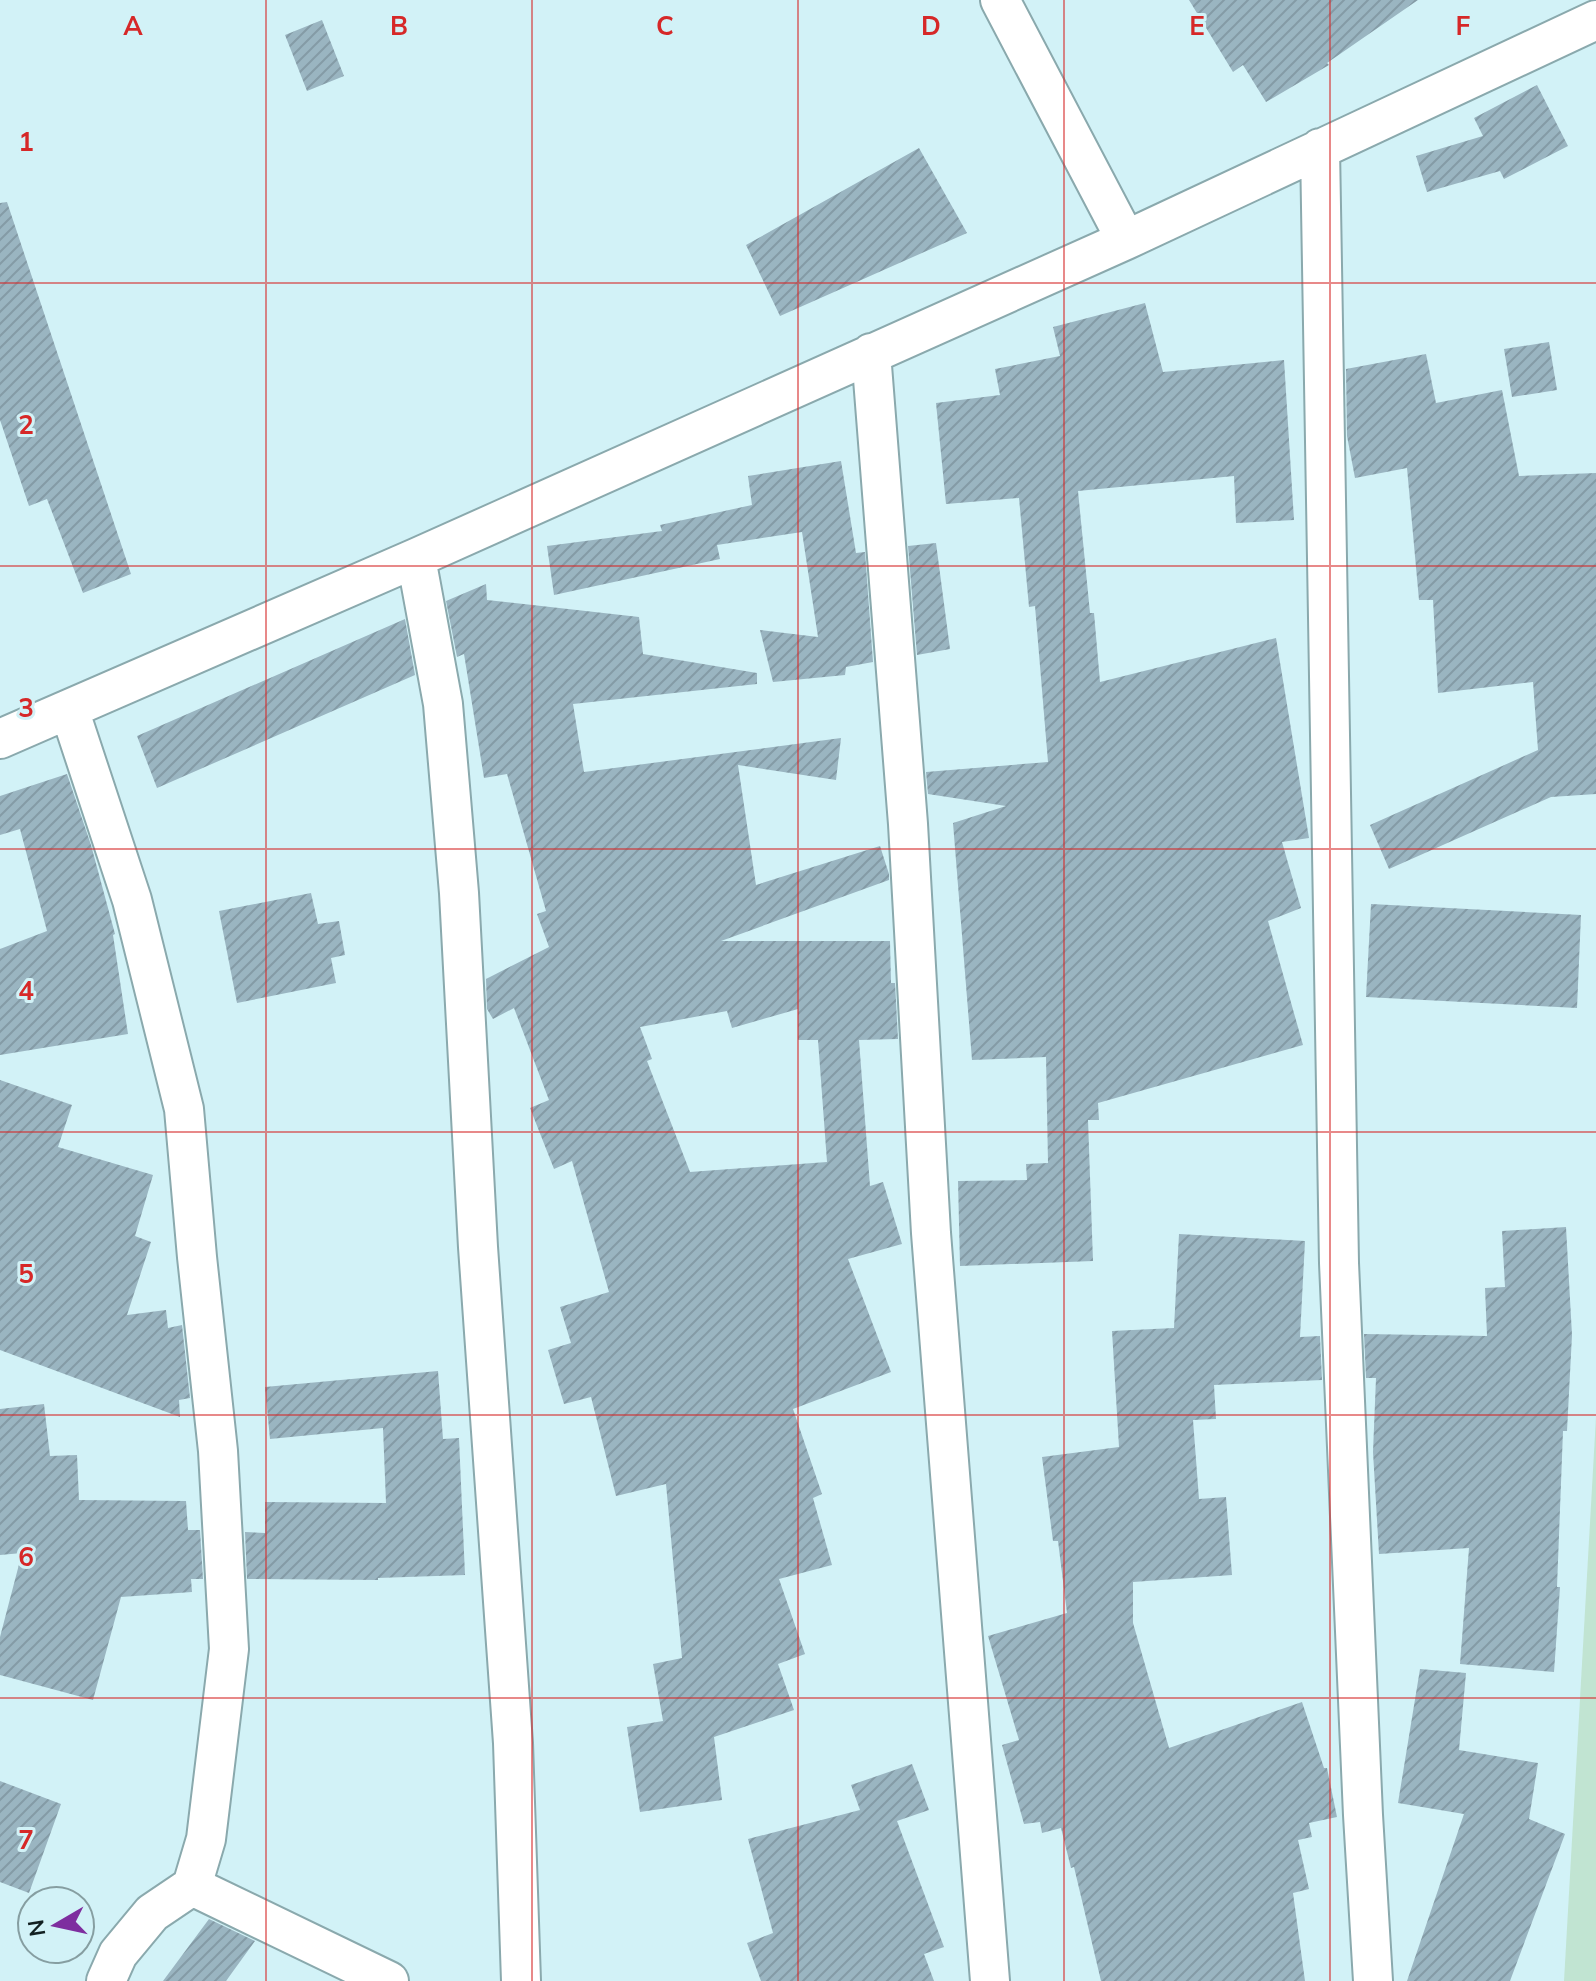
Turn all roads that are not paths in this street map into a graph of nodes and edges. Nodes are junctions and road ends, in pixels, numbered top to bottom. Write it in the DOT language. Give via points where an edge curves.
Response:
graph roads {
  1 [pos="1000,0"];
  2 [pos="1596,20"];
  3 [pos="1320,148"];
  4 [pos="1126,240"];
  5 [pos="871,353"];
  6 [pos="416,558"];
  7 [pos="69,709"];
  8 [pos="0,739"];
  9 [pos="192,1886"];
  10 [pos="368,1977"];
  11 [pos="106,1981"];
  12 [pos="521,1981"];
  13 [pos="990,1981"];
  14 [pos="1373,1981"];
  1 -- 4 [label="street"];
  2 -- 3 [label="street"];
  3 -- 4 [label="street"];
  3 -- 14 [label="street" via="1339,1263"];
  4 -- 5 [label="street"];
  5 -- 6 [label="street"];
  5 -- 13 [label="street" via="908,824 933,1264"];
  6 -- 7 [label="street"];
  6 -- 12 [label="street" via="443,704 459,893 513,1743"];
  7 -- 8 [label="street"];
  7 -- 9 [label="street" via="132,900 184,1109 218,1451 229,1649 206,1839"];
  9 -- 10 [label="street"];
  9 -- 11 [label="street" via="152,1913 118,1954"];
}
